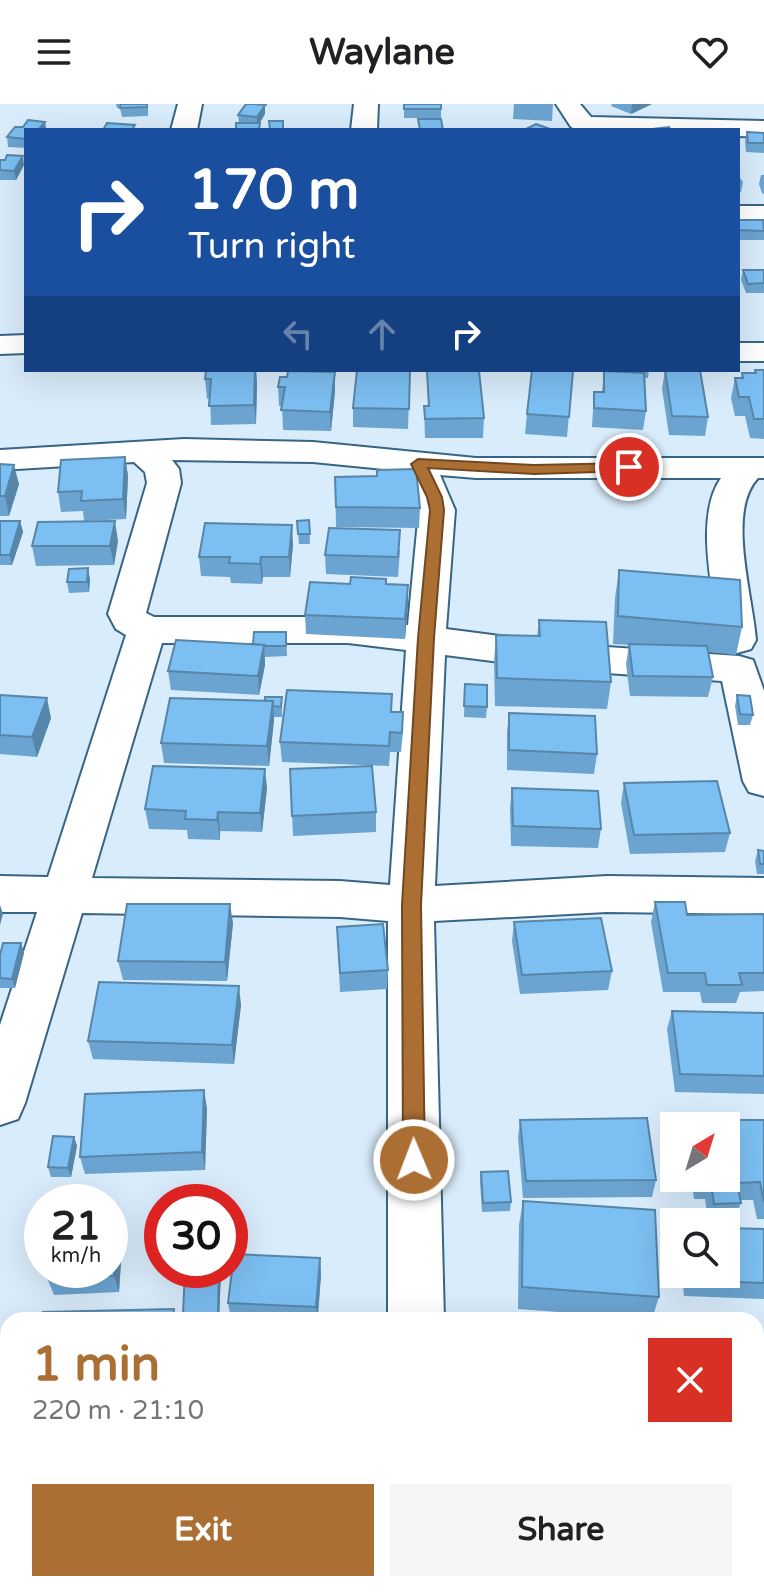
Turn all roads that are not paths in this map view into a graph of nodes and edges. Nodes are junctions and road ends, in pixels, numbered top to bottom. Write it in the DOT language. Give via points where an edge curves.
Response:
graph roads {
  1 [pos="190,104"];
  2 [pos="366,104"];
  3 [pos="568,104"];
  4 [pos="184,128"];
  5 [pos="364,128"];
  6 [pos="720,128"];
  7 [pos="740,128"];
  8 [pos="764,129"];
  9 [pos="740,214"];
  10 [pos="764,214"];
  11 [pos="24,344"];
  12 [pos="0,345"];
  13 [pos="740,352"];
  14 [pos="764,352"];
  15 [pos="141,450"];
  16 [pos="0,460"];
  17 [pos="418,464"];
  18 [pos="757,468"];
  19 [pos="147,630"];
  20 [pos="426,638"];
  21 [pos="739,669"];
  22 [pos="764,781"];
  23 [pos="0,894"];
  24 [pos="764,896"];
  25 [pos="64,897"];
  26 [pos="411,905"];
  27 [pos="0,1103"];
  28 [pos="416,1312"];
  1 -- 4 [label="street"];
  2 -- 5 [label="street"];
  3 -- 6 [label="street" via="588,125"];
  7 -- 8 [label="street"];
  9 -- 10 [label="street"];
  11 -- 12 [label="street"];
  13 -- 14 [label="street"];
  15 -- 16 [label="street"];
  15 -- 17 [label="street" via="313,452"];
  15 -- 19 [label="street" via="162,469 164,483 127,614"];
  17 -- 18 [label="street"];
  17 -- 20 [label="street" via="437,510"];
  18 -- 21 [label="street" via="735,482 726,506"];
  19 -- 20 [label="street" via="348,630"];
  19 -- 25 [label="street"];
  20 -- 21 [label="street" via="563,657"];
  20 -- 26 [label="street"];
  21 -- 22 [label="street"];
  23 -- 25 [label="street"];
  24 -- 26 [label="street" via="607,894"];
  25 -- 26 [label="street" via="340,899"];
  25 -- 27 [label="street"];
  26 -- 28 [label="street"];
}
